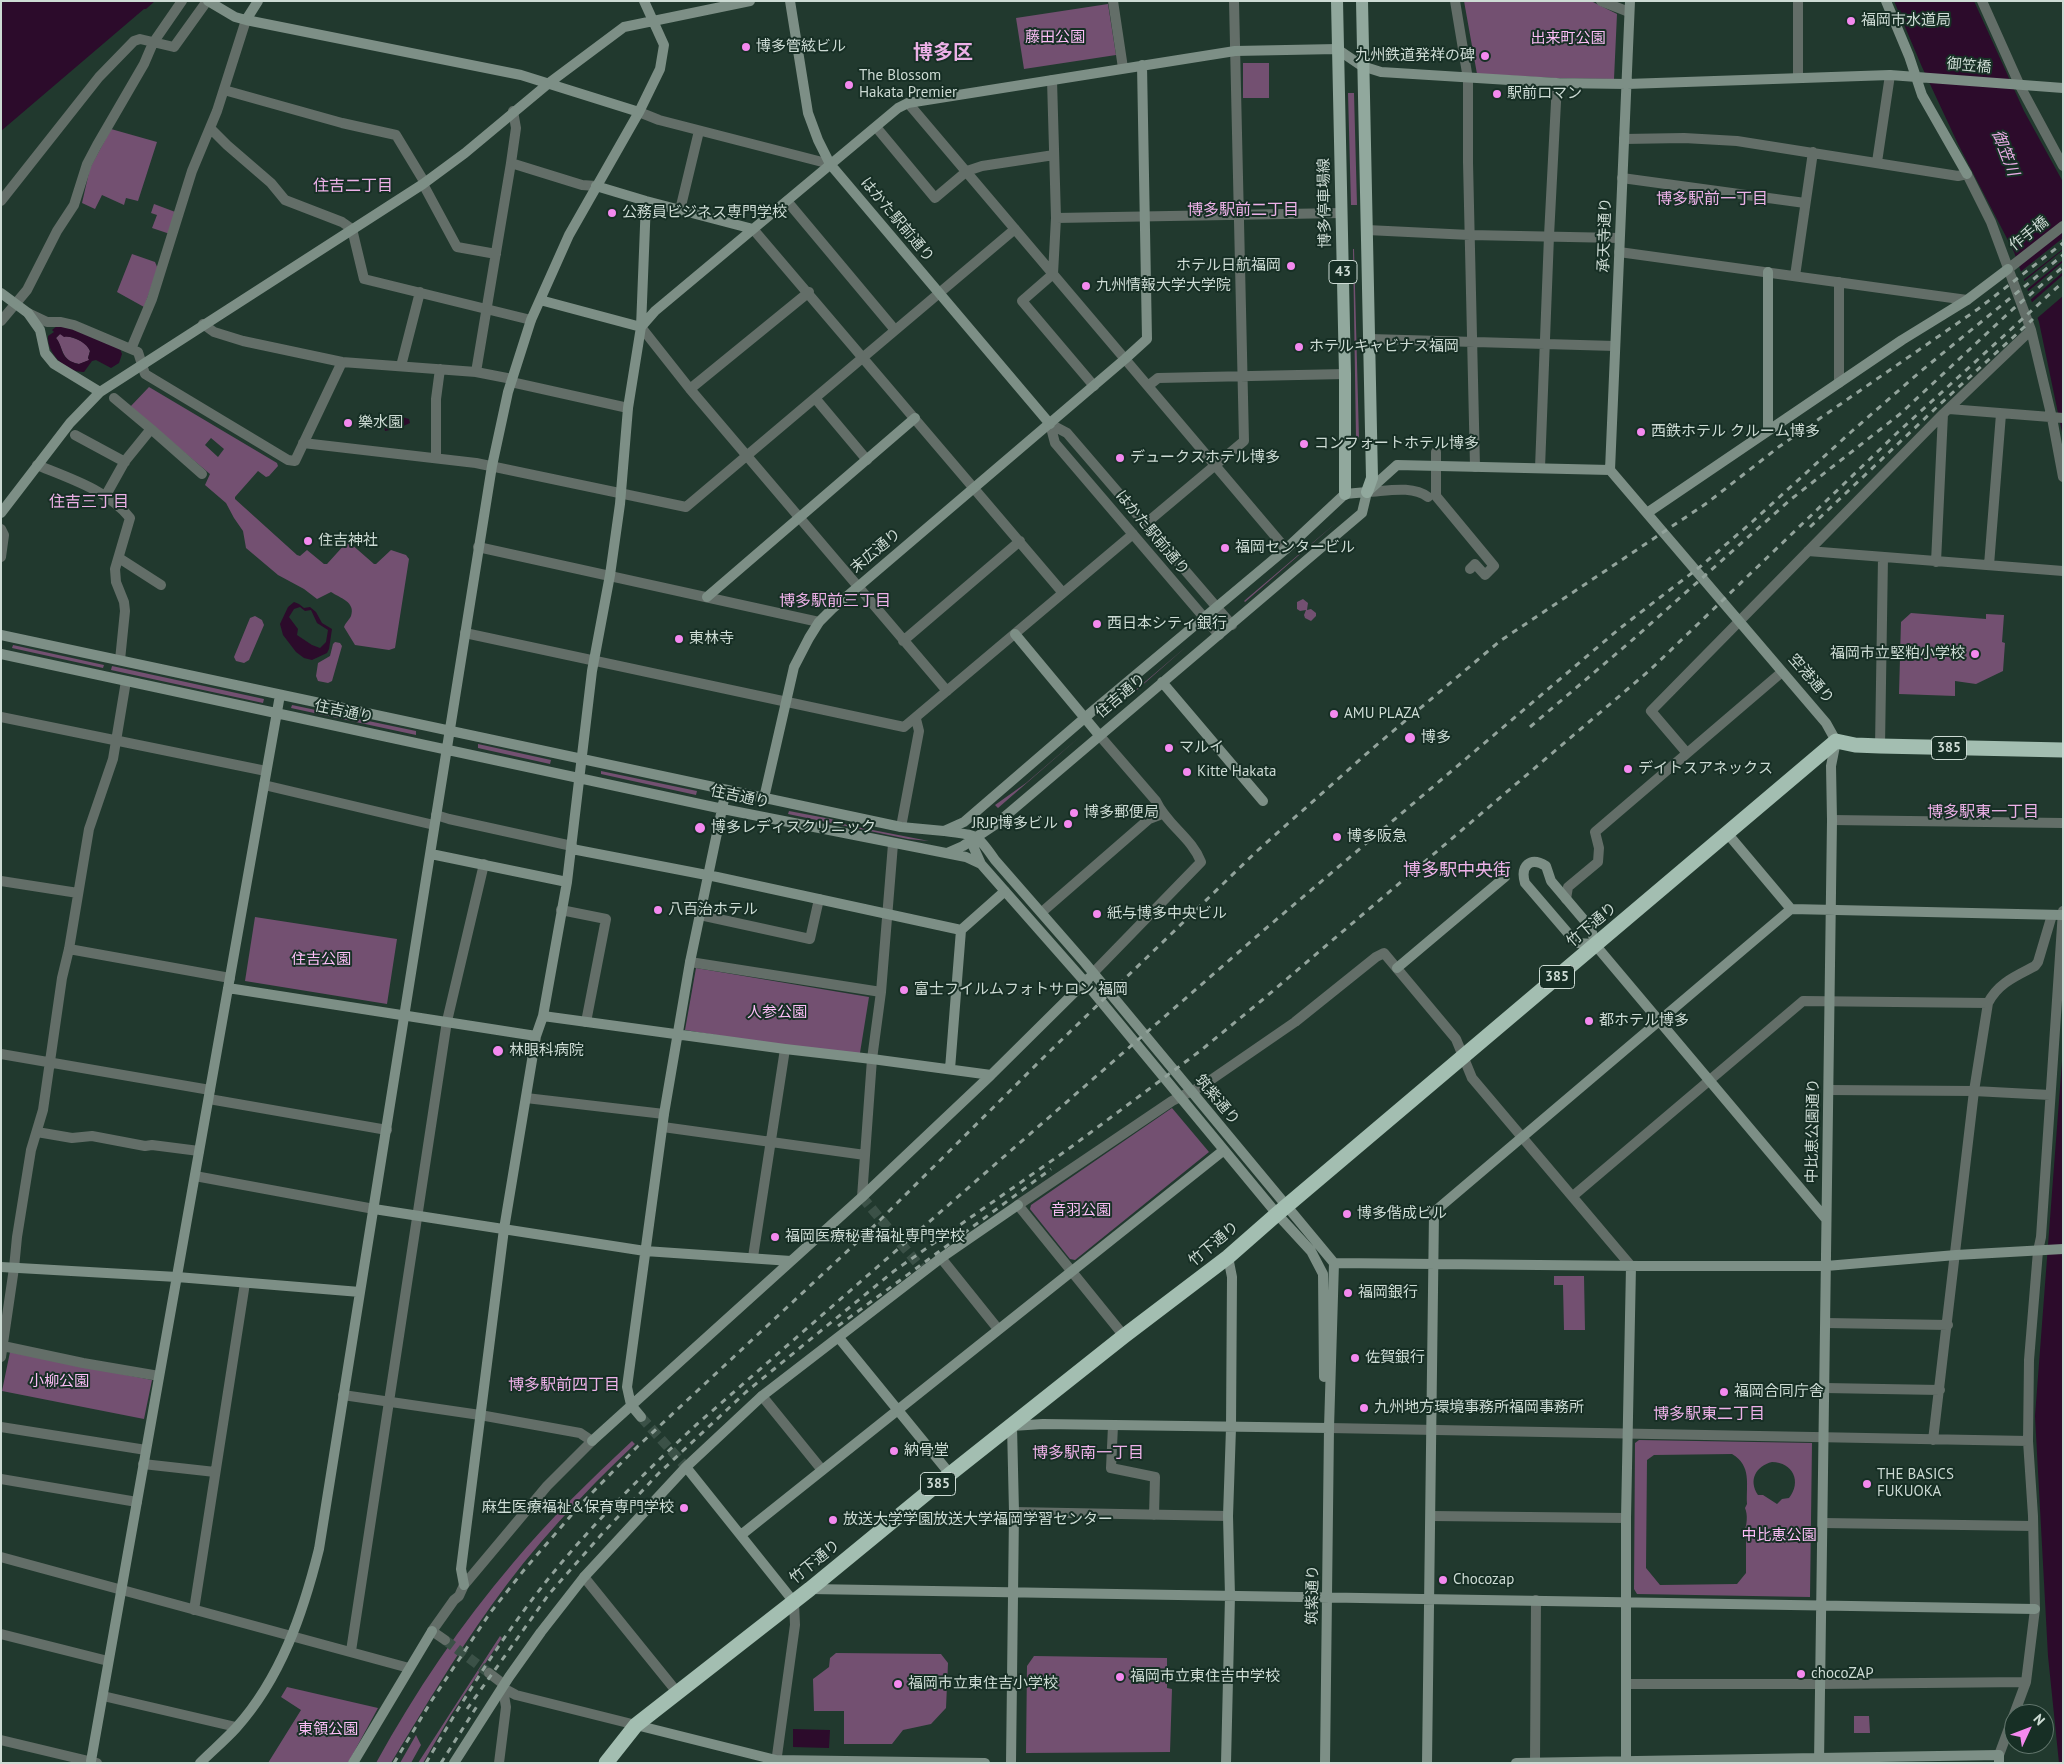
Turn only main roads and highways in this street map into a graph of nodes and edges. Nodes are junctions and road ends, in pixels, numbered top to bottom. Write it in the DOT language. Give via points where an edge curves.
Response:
graph roads {
  1 [pos="1337,1"];
  2 [pos="1362,1"];
  3 [pos="1368,492"];
  4 [pos="1345,494"];
  5 [pos="2063,750"];
  6 [pos="606,1763"];
  1 -- 4 [label="main road, 博多停車場線 / 43"];
  2 -- 3 [label="main road, 43" via="1372,478"];
  5 -- 6 [label="highway, 竹下通り / 385" via="1880,746 1836,741 1228,1257 1124,1336 636,1725"];
}
